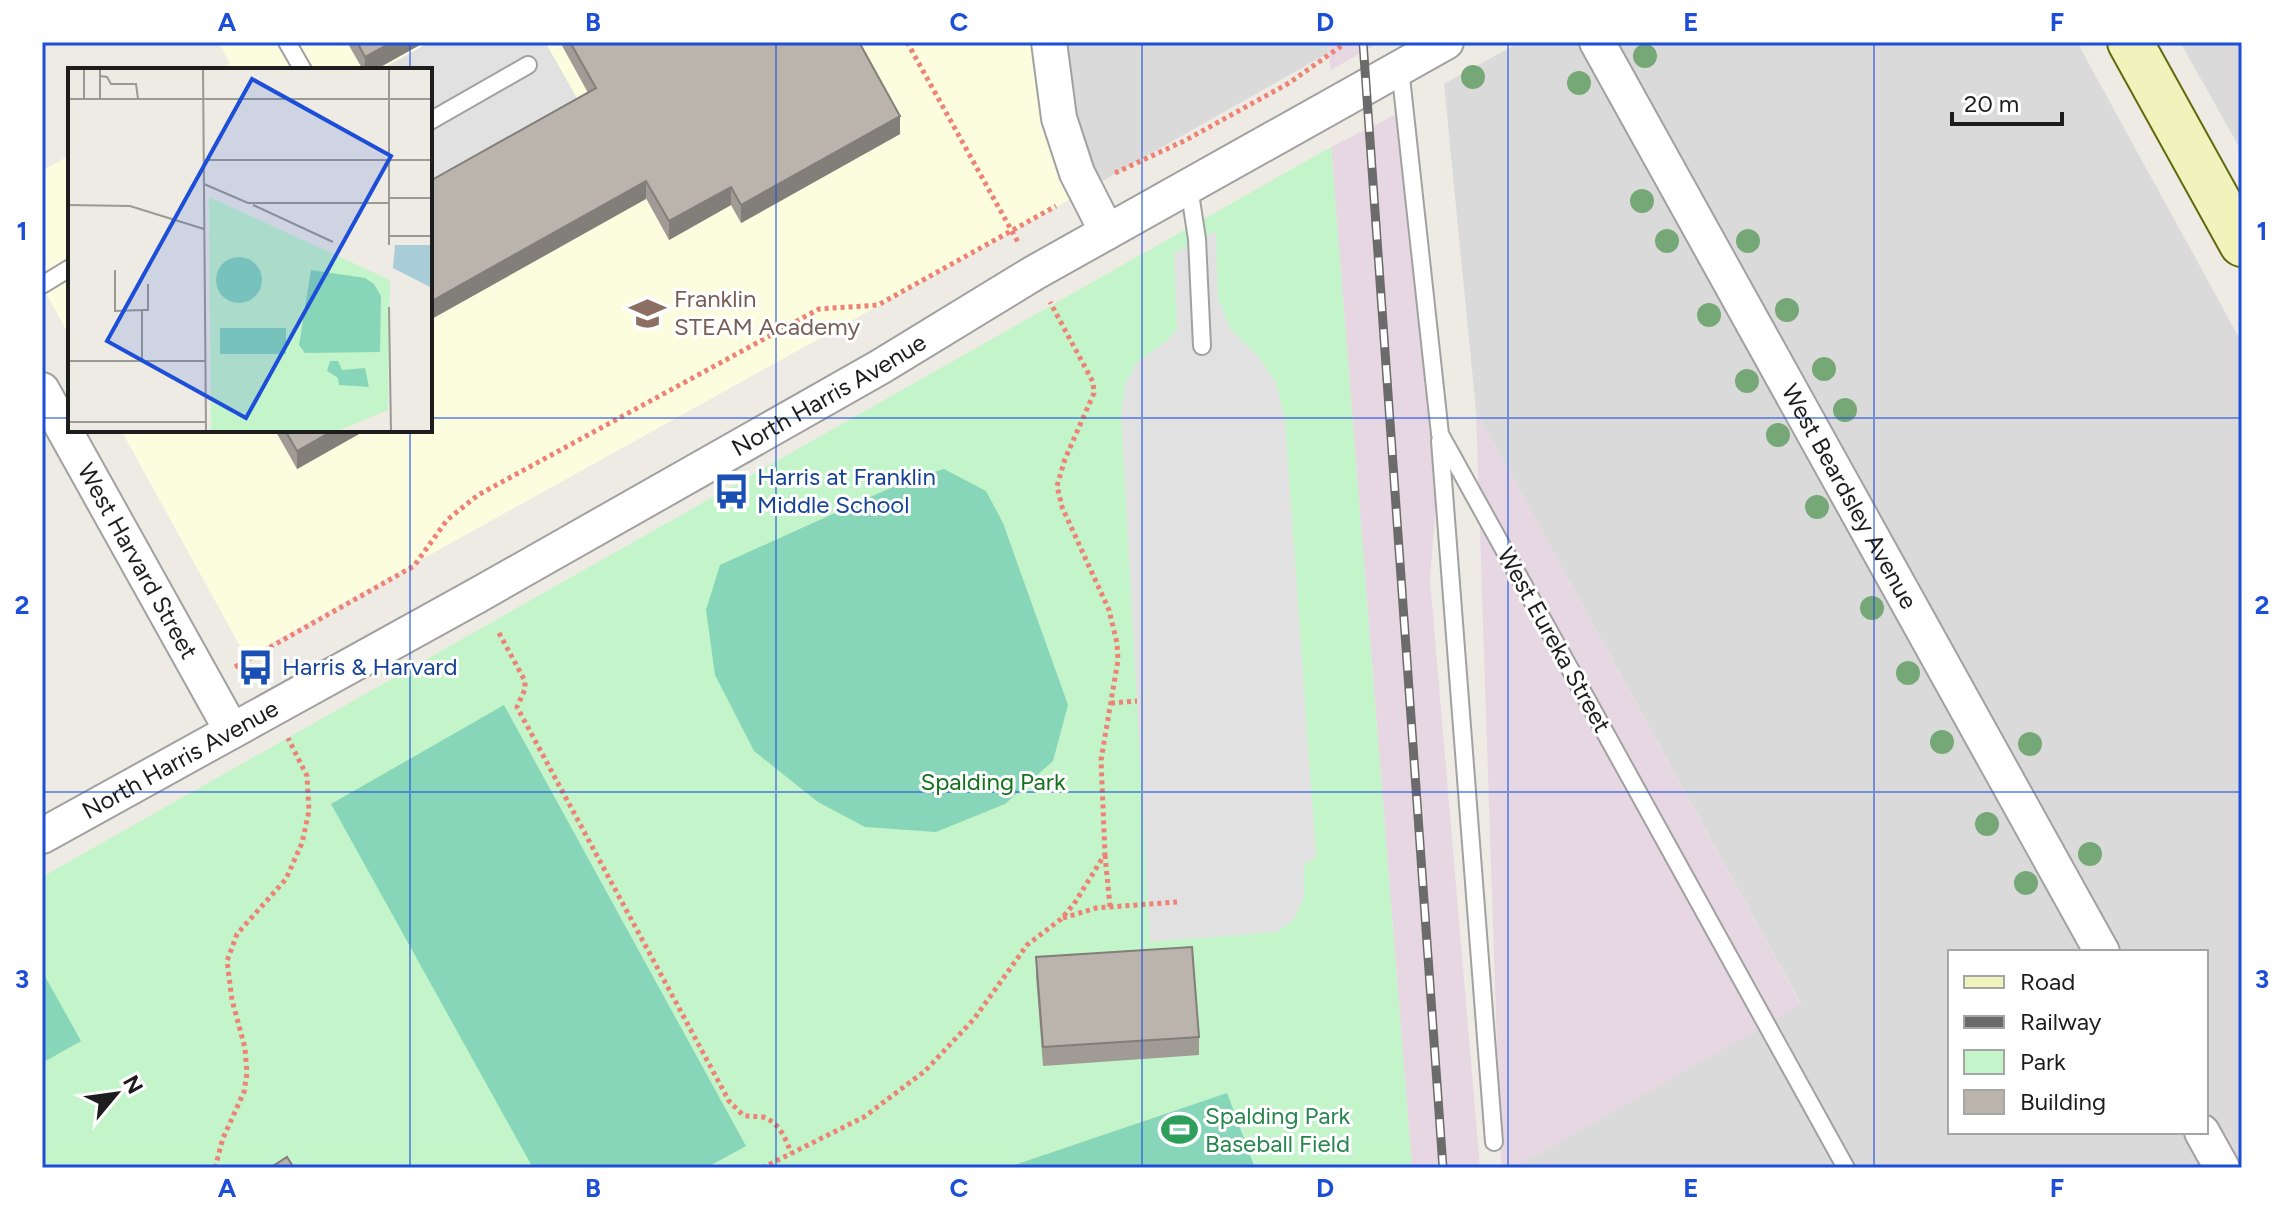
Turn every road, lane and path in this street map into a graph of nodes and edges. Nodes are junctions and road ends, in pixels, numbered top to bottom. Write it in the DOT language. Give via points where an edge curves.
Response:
graph roads {
  1 [pos="287,42"];
  2 [pos="907,42"];
  3 [pos="1049,42"];
  4 [pos="1347,42"];
  5 [pos="1446,42"];
  6 [pos="1597,42"];
  7 [pos="2130,42"];
  8 [pos="528,65"];
  9 [pos="302,68"];
  10 [pos="1400,68"];
  11 [pos="432,120"];
  12 [pos="1113,174"];
  13 [pos="1189,187"];
  14 [pos="1061,203"];
  15 [pos="1011,231"];
  16 [pos="1107,232"];
  17 [pos="1018,243"];
  18 [pos="2242,244"];
  19 [pos="68,269"];
  20 [pos="42,285"];
  21 [pos="1051,304"];
  22 [pos="1202,346"];
  23 [pos="42,390"];
  24 [pos="1440,434"];
  25 [pos="499,633"];
  26 [pos="231,669"];
  27 [pos="1137,701"];
  28 [pos="1111,703"];
  29 [pos="232,731"];
  30 [pos="286,735"];
  31 [pos="42,836"];
  32 [pos="1105,854"];
  33 [pos="1177,902"];
  34 [pos="1110,907"];
  35 [pos="1061,919"];
  36 [pos="2101,950"];
  37 [pos="2203,1134"];
  38 [pos="1494,1142"];
  39 [pos="791,1153"];
  40 [pos="215,1168"];
  41 [pos="762,1168"];
  42 [pos="1846,1168"];
  43 [pos="2222,1168"];
  1 -- 9 [label="lane"];
  2 -- 15 [label="path"];
  3 -- 16 [label="street" via="1059,118 1077,173"];
  4 -- 12 [label="path" via="1289,83"];
  5 -- 10 [label="street, North Harris Avenue"];
  6 -- 36 [label="street, West Beardsley Avenue"];
  7 -- 18 [label="main road"];
  8 -- 11 [label="lane"];
  10 -- 13 [label="street, North Harris Avenue"];
  10 -- 24 [label="lane, West Eureka Street"];
  13 -- 16 [label="street, North Harris Avenue"];
  13 -- 22 [label="lane"];
  14 -- 15 [label="path"];
  15 -- 17 [label="path"];
  15 -- 26 [label="path" via="878,305 819,309 478,495 447,520 414,566"];
  16 -- 29 [label="street, North Harris Avenue" via="880,367"];
  19 -- 20 [label="lane"];
  21 -- 28 [label="path" via="1093,382 1094,393 1057,486 1115,626 1118,660"];
  23 -- 29 [label="street, West Harvard Street"];
  24 -- 38 [label="lane"];
  24 -- 42 [label="lane, West Eureka Street"];
  25 -- 39 [label="path" via="525,681 517,707 729,1101 743,1115 772,1122"];
  27 -- 28 [label="path"];
  28 -- 32 [label="path" via="1101,760"];
  29 -- 31 [label="street, North Harris Avenue"];
  30 -- 40 [label="path" via="307,776 309,811 286,879 237,934 227,961 247,1073"];
  32 -- 34 [label="path"];
  32 -- 35 [label="path"];
  33 -- 34 [label="path"];
  34 -- 35 [label="path"];
  35 -- 39 [label="path" via="1027,945 974,1019 917,1078 864,1117"];
  37 -- 43 [label="street"];
  39 -- 41 [label="path"];
}
